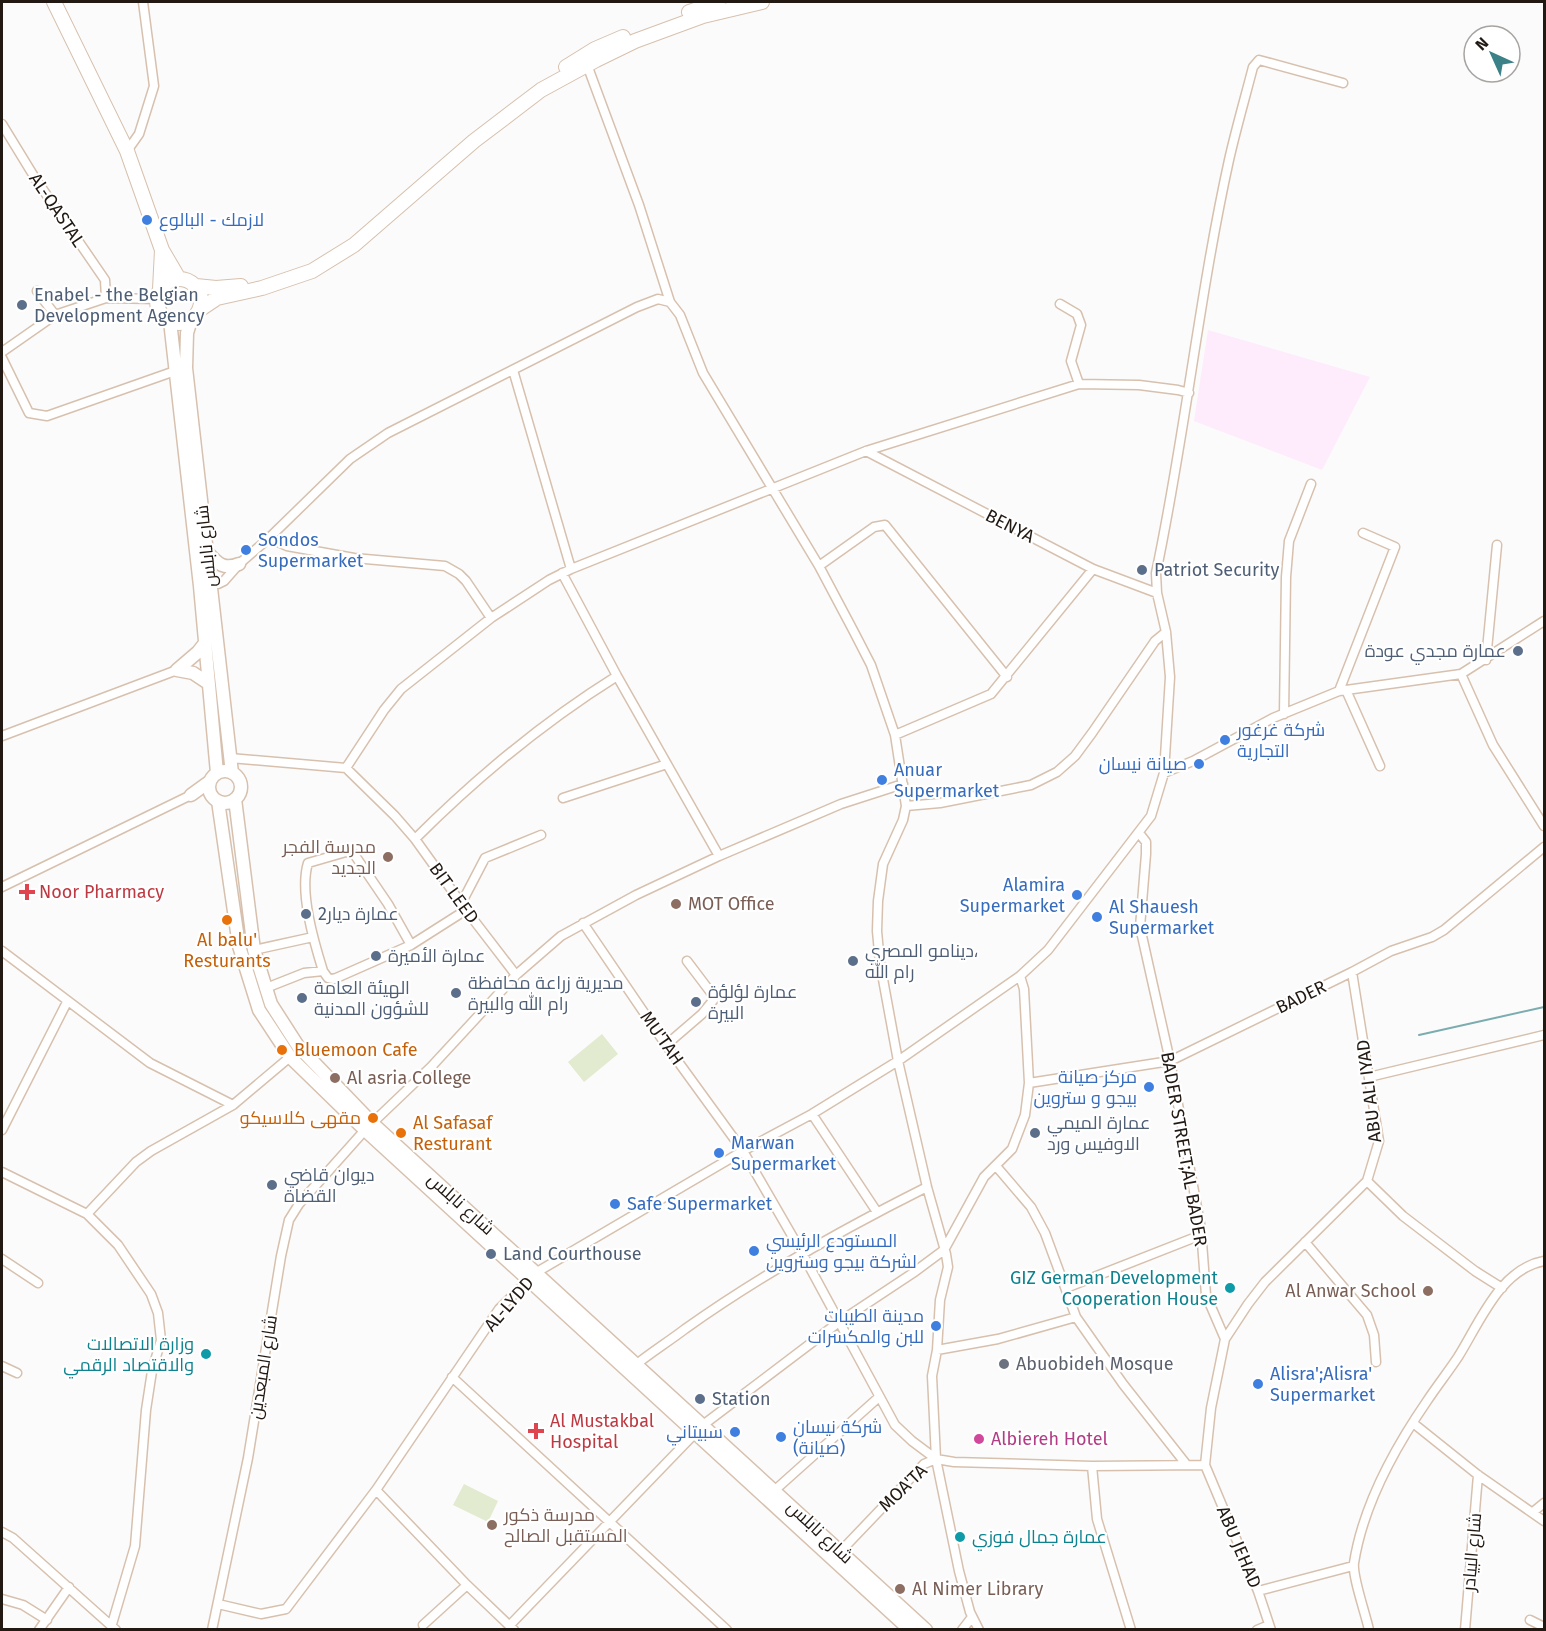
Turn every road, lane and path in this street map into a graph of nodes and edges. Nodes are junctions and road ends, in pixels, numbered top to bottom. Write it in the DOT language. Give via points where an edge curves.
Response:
graph roads {
  1 [pos="54,2"];
  2 [pos="143,2"];
  3 [pos="718,2"];
  4 [pos="762,2"];
  5 [pos="585,60"];
  6 [pos="1343,83"];
  7 [pos="2,124"];
  8 [pos="127,151"];
  9 [pos="162,250"];
  10 [pos="179,279"];
  11 [pos="196,286"];
  12 [pos="37,291"];
  13 [pos="159,294"];
  14 [pos="106,298"];
  15 [pos="670,302"];
  16 [pos="1060,304"];
  17 [pos="55,315"];
  18 [pos="195,315"];
  19 [pos="170,321"];
  20 [pos="2,352"];
  21 [pos="2,358"];
  22 [pos="513,370"];
  23 [pos="175,371"];
  24 [pos="1079,384"];
  25 [pos="1189,393"];
  26 [pos="866,451"];
  27 [pos="1311,484"];
  28 [pos="773,489"];
  29 [pos="1363,533"];
  30 [pos="269,538"];
  31 [pos="1497,545"];
  32 [pos="208,554"];
  33 [pos="239,564"];
  34 [pos="819,566"];
  35 [pos="571,569"];
  36 [pos="1093,569"];
  37 [pos="562,573"];
  38 [pos="205,585"];
  39 [pos="1157,593"];
  40 [pos="491,618"];
  41 [pos="1545,621"];
  42 [pos="1166,632"];
  43 [pos="206,642"];
  44 [pos="1486,660"];
  45 [pos="177,670"];
  46 [pos="1461,674"];
  47 [pos="616,676"];
  48 [pos="1007,677"];
  49 [pos="208,683"];
  50 [pos="1342,690"];
  51 [pos="1284,714"];
  52 [pos="894,735"];
  53 [pos="2,736"];
  54 [pos="230,758"];
  55 [pos="667,764"];
  56 [pos="1380,766"];
  57 [pos="346,768"];
  58 [pos="232,773"];
  59 [pos="1164,773"];
  60 [pos="213,777"];
  61 [pos="903,784"];
  62 [pos="191,795"];
  63 [pos="563,798"];
  64 [pos="215,799"];
  65 [pos="235,799"];
  66 [pos="906,806"];
  67 [pos="1545,826"];
  68 [pos="1139,833"];
  69 [pos="541,836"];
  70 [pos="415,839"];
  71 [pos="1545,847"];
  72 [pos="719,856"];
  73 [pos="2,887"];
  74 [pos="463,907"];
  75 [pos="583,923"];
  76 [pos="313,938"];
  77 [pos="411,945"];
  78 [pos="254,950"];
  79 [pos="2,951"];
  80 [pos="687,961"];
  81 [pos="323,971"];
  82 [pos="1352,972"];
  83 [pos="516,975"];
  84 [pos="1020,976"];
  85 [pos="266,988"];
  86 [pos="67,1002"];
  87 [pos="1545,1035"];
  88 [pos="666,1045"];
  89 [pos="290,1056"];
  90 [pos="898,1060"];
  91 [pos="1170,1061"];
  92 [pos="1369,1077"];
  93 [pos="1029,1083"];
  94 [pos="233,1105"];
  95 [pos="812,1114"];
  96 [pos="368,1126"];
  97 [pos="2,1130"];
  98 [pos="743,1151"];
  99 [pos="996,1166"];
  100 [pos="2,1172"];
  101 [pos="1367,1181"];
  102 [pos="927,1187"];
  103 [pos="877,1212"];
  104 [pos="87,1214"];
  105 [pos="1202,1235"];
  106 [pos="1305,1242"];
  107 [pos="944,1250"];
  108 [pos="802,1253"];
  109 [pos="2,1259"];
  110 [pos="1545,1262"];
  111 [pos="532,1276"];
  112 [pos="38,1282"];
  113 [pos="1066,1288"];
  114 [pos="1502,1288"];
  115 [pos="1076,1317"];
  116 [pos="839,1322"];
  117 [pos="1225,1339"];
  118 [pos="937,1350"];
  119 [pos="1376,1362"];
  120 [pos="2,1366"];
  121 [pos="633,1367"];
  122 [pos="17,1373"];
  123 [pos="452,1377"];
  124 [pos="879,1397"];
  125 [pos="1413,1423"];
  126 [pos="698,1429"];
  127 [pos="936,1459"];
  128 [pos="1186,1464"];
  129 [pos="1205,1465"];
  130 [pos="1092,1466"];
  131 [pos="1478,1475"];
  132 [pos="376,1490"];
  133 [pos="775,1490"];
  134 [pos="1545,1503"];
  135 [pos="1533,1512"];
  136 [pos="609,1520"];
  137 [pos="1545,1521"];
  138 [pos="2,1532"];
  139 [pos="837,1555"];
  140 [pos="1353,1566"];
  141 [pos="467,1585"];
  142 [pos="69,1587"];
  143 [pos="1258,1591"];
  144 [pos="2,1599"];
  145 [pos="218,1604"];
  146 [pos="972,1617"];
  147 [pos="47,1620"];
  148 [pos="1530,1620"];
  149 [pos="423,1625"];
  150 [pos="114,1626"];
  151 [pos="512,1627"];
  152 [pos="1270,1627"];
  153 [pos="1545,1627"];
  154 [pos="39,1629"];
  155 [pos="212,1629"];
  156 [pos="727,1629"];
  157 [pos="910,1629"];
  158 [pos="926,1629"];
  159 [pos="962,1629"];
  160 [pos="979,1629"];
  161 [pos="1131,1629"];
  162 [pos="1257,1629"];
  163 [pos="1370,1629"];
  164 [pos="1465,1629"];
  1 -- 8 [label="main road"];
  2 -- 8 [label="street" via="153,86 139,134"];
  3 -- 5 [label="main road" via="595,49"];
  4 -- 5 [label="main road" via="703,16"];
  5 -- 11 [label="main road" via="536,85 466,138 434,170 325,258 256,284"];
  5 -- 15 [label="street"];
  5 -- 18 [label="main road" via="474,141 354,246 312,271 217,298"];
  6 -- 25 [label="street, AL-LYDD" via="1259,60 1253,67 1229,159"];
  7 -- 14 [label="street, AL-QASTAL" via="105,280"];
  8 -- 9 [label="main road"];
  9 -- 10 [label="main road"];
  9 -- 13 [label="main road"];
  10 -- 11 [label="main road"];
  10 -- 13 [label="main road" via="168,282"];
  11 -- 18 [label="main road" via="201,297"];
  12 -- 17 [label="street"];
  13 -- 14 [label="street"];
  13 -- 19 [label="main road" via="160,312"];
  14 -- 17 [label="street"];
  15 -- 22 [label="street" via="658,299 637,307"];
  15 -- 28 [label="street" via="680,315 703,373"];
  16 -- 24 [label="street" via="1077,315 1081,325 1071,361"];
  17 -- 20 [label="street"];
  18 -- 19 [label="main road" via="184,322"];
  18 -- 32 [label="main road, شارع نابلس" via="187,333 186,368"];
  19 -- 23 [label="main road, شارع نابلس"];
  21 -- 23 [label="street" via="29,414 47,416"];
  22 -- 30 [label="street" via="360,451"];
  22 -- 35 [label="street"];
  23 -- 38 [label="main road, شارع نابلس"];
  24 -- 25 [label="street" via="1139,385"];
  24 -- 26 [label="street"];
  25 -- 39 [label="street, AL-LYDD" via="1156,573"];
  26 -- 28 [label="street"];
  26 -- 36 [label="street, BENYA"];
  27 -- 51 [label="street" via="1289,541"];
  28 -- 34 [label="street"];
  28 -- 35 [label="street"];
  29 -- 50 [label="street" via="1395,547"];
  30 -- 33 [label="street"];
  30 -- 40 [label="street" via="288,546 354,558 445,566 466,581"];
  31 -- 44 [label="street"];
  32 -- 33 [label="main road" via="225,568"];
  32 -- 38 [label="main road, شارع نابلس"];
  33 -- 38 [label="street" via="224,581"];
  34 -- 48 [label="street" via="874,527 885,525"];
  34 -- 52 [label="street" via="871,665"];
  35 -- 37 [label="street"];
  36 -- 39 [label="street, BENYA"];
  36 -- 48 [label="street"];
  37 -- 40 [label="street"];
  37 -- 47 [label="street"];
  38 -- 43 [label="main road, شارع نابلس"];
  38 -- 54 [label="main road, شارع نابلس"];
  39 -- 42 [label="street, AL-LYDD"];
  40 -- 57 [label="street" via="401,689"];
  41 -- 44 [label="street"];
  42 -- 59 [label="street, AL-LYDD" via="1170,677"];
  42 -- 66 [label="street" via="1155,641 1075,756 1057,771 1031,785"];
  43 -- 45 [label="main road"];
  43 -- 49 [label="main road, شارع نابلس"];
  44 -- 46 [label="street"];
  45 -- 49 [label="main road" via="193,673"];
  45 -- 53 [label="street"];
  46 -- 50 [label="street"];
  46 -- 67 [label="street" via="1493,745"];
  47 -- 55 [label="street"];
  47 -- 70 [label="street" via="501,758"];
  48 -- 52 [label="street" via="991,694"];
  49 -- 60 [label="main road, شارع نابلس"];
  50 -- 51 [label="street"];
  50 -- 56 [label="street"];
  51 -- 59 [label="street"];
  52 -- 61 [label="street"];
  54 -- 57 [label="street"];
  54 -- 58 [label="main road, شارع نابلس"];
  55 -- 63 [label="street"];
  55 -- 72 [label="street"];
  57 -- 70 [label="street, BIT LEED"];
  58 -- 60 [label="main road" via="225,771"];
  58 -- 65 [label="main road" via="241,785"];
  59 -- 68 [label="street, AL-LYDD" via="1151,816"];
  60 -- 62 [label="main road"];
  60 -- 64 [label="main road" via="209,790"];
  61 -- 66 [label="street"];
  61 -- 72 [label="street, شارع المبعدين" via="841,804"];
  62 -- 64 [label="main road"];
  62 -- 73 [label="street"];
  64 -- 65 [label="main road"];
  64 -- 89 [label="main road, شارع نابلس" via="246,972 259,1010"];
  65 -- 78 [label="main road, شارع نابلس"];
  66 -- 90 [label="street" via="883,864 877,931"];
  68 -- 84 [label="street, AL-LYDD" via="1047,950"];
  68 -- 91 [label="street, BADER STREET;AL BADER" via="1146,842 1140,927"];
  69 -- 74 [label="street" via="485,858"];
  70 -- 74 [label="street, BIT LEED"];
  71 -- 82 [label="street, BADER" via="1444,930"];
  72 -- 75 [label="street, شارع المبعدين"];
  74 -- 77 [label="street"];
  74 -- 83 [label="street, BIT LEED"];
  75 -- 83 [label="street, شارع المبعدين"];
  75 -- 88 [label="street, MU'TAH"];
  76 -- 77 [label="street" via="305,873 308,863 346,852 354,854"];
  76 -- 78 [label="street"];
  76 -- 81 [label="street"];
  77 -- 81 [label="street" via="334,980"];
  78 -- 85 [label="main road, شارع نابلس"];
  79 -- 86 [label="street"];
  80 -- 88 [label="street" via="715,998"];
  81 -- 85 [label="street" via="304,973"];
  82 -- 91 [label="street, BADER"];
  82 -- 92 [label="street, ABU ALI IYAD"];
  83 -- 96 [label="street, شارع المبعدين" via="431,1067"];
  84 -- 90 [label="street, AL-LYDD"];
  84 -- 93 [label="street"];
  85 -- 96 [label="main road, شارع نابلس" via="271,1004 298,1046"];
  86 -- 94 [label="street" via="150,1063"];
  86 -- 97 [label="street"];
  87 -- 92 [label="street"];
  88 -- 98 [label="street, MU'TAH"];
  89 -- 94 [label="street"];
  89 -- 96 [label="main road, شارع نابلس"];
  90 -- 95 [label="street, AL-LYDD"];
  90 -- 102 [label="street"];
  91 -- 93 [label="street, BADER"];
  91 -- 105 [label="street, BADER STREET;AL BADER"];
  92 -- 101 [label="street, ABU ALI IYAD" via="1379,1141"];
  93 -- 99 [label="street" via="1025,1114 1012,1149"];
  94 -- 104 [label="street" via="144,1156"];
  95 -- 98 [label="street, AL-LYDD"];
  95 -- 103 [label="street"];
  96 -- 111 [label="main road, شارع نابلس"];
  96 -- 145 [label="street, شارع المبعدين" via="298,1204 289,1220"];
  98 -- 108 [label="street, MU'TAH"];
  98 -- 111 [label="street, AL-LYDD"];
  99 -- 107 [label="street" via="984,1177"];
  99 -- 113 [label="street" via="1031,1207"];
  100 -- 104 [label="street"];
  101 -- 106 [label="street"];
  101 -- 114 [label="street" via="1403,1216"];
  102 -- 103 [label="street"];
  102 -- 107 [label="street"];
  103 -- 108 [label="street"];
  104 -- 150 [label="street" via="118,1245 151,1294 161,1340 146,1410 135,1546"];
  105 -- 113 [label="street"];
  105 -- 117 [label="street, BADER STREET;AL BADER" via="1206,1295"];
  106 -- 117 [label="street" via="1260,1289"];
  106 -- 119 [label="street" via="1367,1315 1374,1335"];
  107 -- 116 [label="street"];
  107 -- 118 [label="street" via="948,1267 940,1300"];
  108 -- 116 [label="street, MOA'TA"];
  108 -- 121 [label="street" via="721,1304"];
  109 -- 112 [label="street"];
  110 -- 114 [label="street" via="1518,1272"];
  111 -- 121 [label="main road, شارع نابلس"];
  111 -- 123 [label="street, AL-LYDD" via="499,1309"];
  113 -- 115 [label="street"];
  114 -- 125 [label="street"];
  115 -- 118 [label="street" via="998,1339"];
  115 -- 128 [label="street"];
  116 -- 124 [label="street, MOA'TA"];
  116 -- 126 [label="street"];
  117 -- 129 [label="street" via="1211,1408"];
  118 -- 127 [label="street" via="932,1376"];
  120 -- 122 [label="street"];
  121 -- 126 [label="main road, شارع نابلس"];
  123 -- 132 [label="street, AL-LYDD"];
  123 -- 136 [label="street"];
  124 -- 127 [label="street, MOA'TA" via="895,1425"];
  124 -- 133 [label="street"];
  125 -- 131 [label="street"];
  125 -- 140 [label="street" via="1364,1518"];
  126 -- 133 [label="main road, شارع نابلس"];
  126 -- 136 [label="street"];
  126 -- 139 [label="main road, شارع نابلس"];
  127 -- 130 [label="street"];
  127 -- 139 [label="street, MOA'TA" via="924,1464"];
  127 -- 146 [label="street" via="949,1531"];
  128 -- 129 [label="street"];
  128 -- 130 [label="street"];
  129 -- 143 [label="street, ABU JEHAD"];
  130 -- 161 [label="street" via="1097,1519"];
  131 -- 135 [label="street"];
  131 -- 164 [label="street, شارع البيادر"];
  132 -- 141 [label="street"];
  132 -- 145 [label="street, AL-LYDD" via="286,1609 261,1614"];
  133 -- 139 [label="main road, شارع نابلس"];
  134 -- 135 [label="street"];
  135 -- 137 [label="street"];
  136 -- 151 [label="street"];
  136 -- 156 [label="street"];
  138 -- 142 [label="street"];
  139 -- 157 [label="main road, شارع نابلس"];
  139 -- 158 [label="main road, شارع نابلس"];
  140 -- 143 [label="street"];
  140 -- 163 [label="street"];
  141 -- 149 [label="street"];
  141 -- 151 [label="street"];
  142 -- 147 [label="street"];
  142 -- 150 [label="street"];
  143 -- 152 [label="street, ABU JEHAD"];
  144 -- 147 [label="street" via="23,1605"];
  145 -- 155 [label="street, شارع المبعدين"];
  146 -- 159 [label="street"];
  146 -- 160 [label="street"];
  147 -- 154 [label="street"];
  148 -- 153 [label="street"];
  152 -- 162 [label="street"];
}
